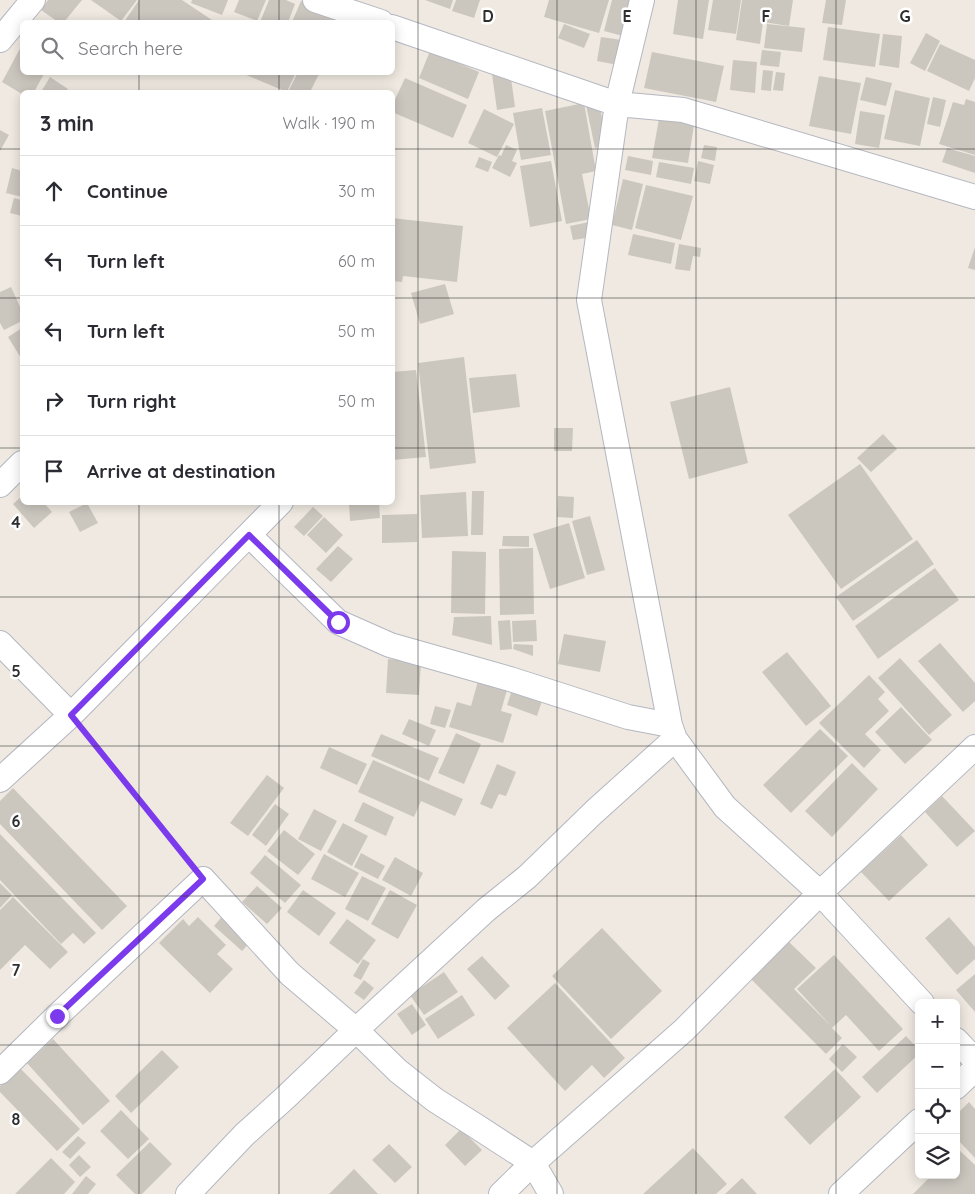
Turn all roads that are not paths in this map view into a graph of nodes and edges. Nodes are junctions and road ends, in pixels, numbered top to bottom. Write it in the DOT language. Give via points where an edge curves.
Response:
graph roads {
  1 [pos="33,0"];
  2 [pos="315,0"];
  3 [pos="642,0"];
  4 [pos="375,20"];
  5 [pos="395,27"];
  6 [pos="0,40"];
  7 [pos="617,104"];
  8 [pos="975,196"];
  9 [pos="20,465"];
  10 [pos="0,485"];
  11 [pos="278,505"];
  12 [pos="249,535"];
  13 [pos="0,643"];
  14 [pos="71,715"];
  15 [pos="672,732"];
  16 [pos="975,747"];
  17 [pos="0,780"];
  18 [pos="820,893"];
  19 [pos="918,999"];
  20 [pos="356,1030"];
  21 [pos="960,1044"];
  22 [pos="975,1060"];
  23 [pos="975,1069"];
  24 [pos="0,1072"];
  25 [pos="960,1083"];
  26 [pos="915,1125"];
  27 [pos="532,1163"];
  28 [pos="188,1194"];
  29 [pos="501,1194"];
  30 [pos="551,1194"];
  31 [pos="841,1194"];
  1 -- 6 [label="street"];
  2 -- 4 [label="street"];
  3 -- 7 [label="street"];
  5 -- 7 [label="street"];
  7 -- 8 [label="street" via="683,110"];
  7 -- 15 [label="street" via="589,300"];
  9 -- 10 [label="street"];
  11 -- 12 [label="street"];
  12 -- 14 [label="street"];
  12 -- 15 [label="street" via="338,622 390,645 510,679"];
  13 -- 14 [label="street"];
  14 -- 17 [label="street"];
  15 -- 18 [label="street" via="725,807"];
  15 -- 20 [label="street" via="527,877 486,910"];
  16 -- 18 [label="street"];
  18 -- 19 [label="street"];
  18 -- 27 [label="street" via="684,1030"];
  20 -- 24 [label="street" via="290,974 203,879"];
  20 -- 27 [label="street" via="398,1071 435,1100"];
  20 -- 28 [label="street" via="244,1135"];
  21 -- 22 [label="street"];
  23 -- 25 [label="street"];
  26 -- 31 [label="street"];
  27 -- 29 [label="street"];
  27 -- 30 [label="street"];
}
